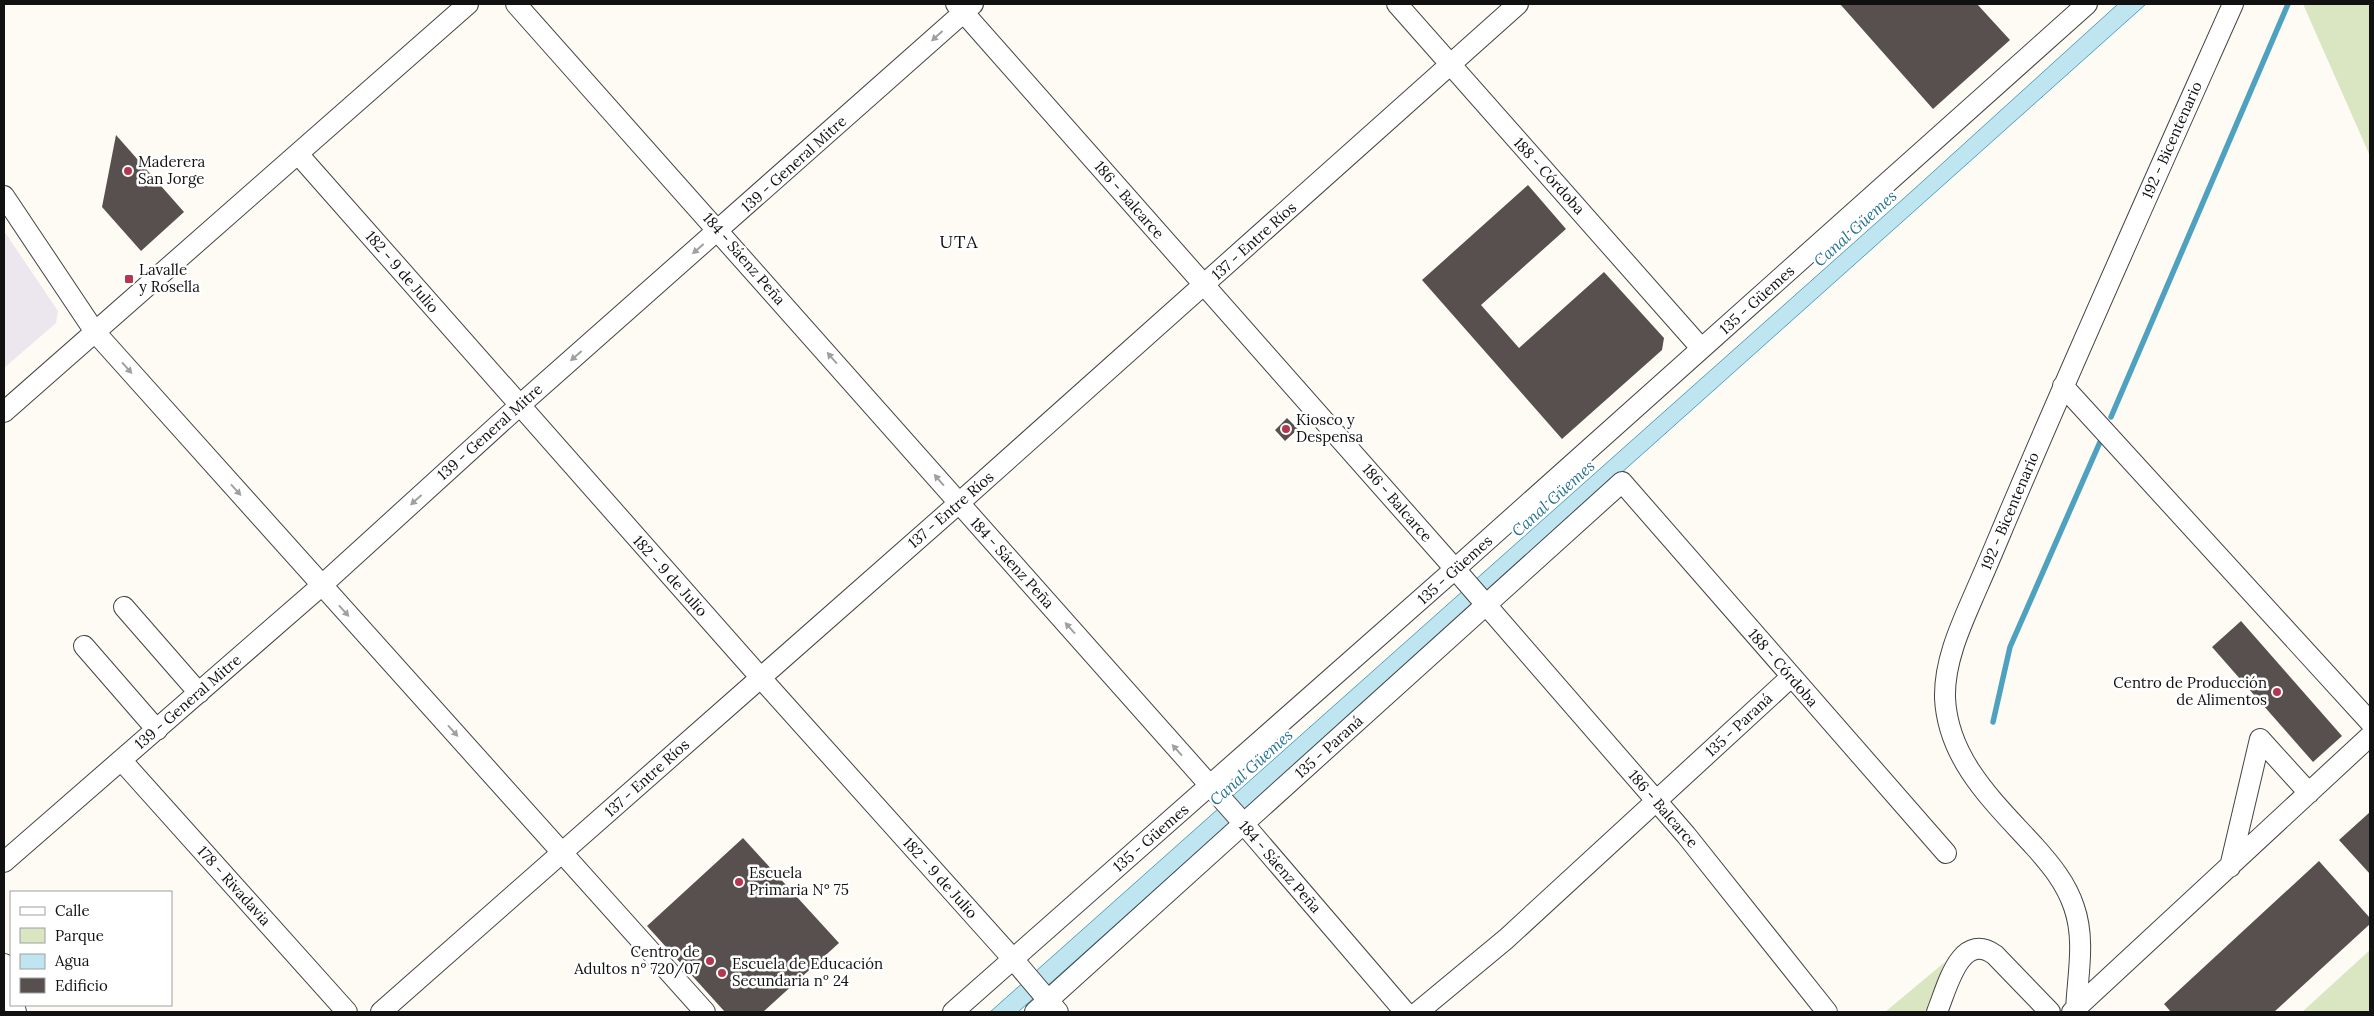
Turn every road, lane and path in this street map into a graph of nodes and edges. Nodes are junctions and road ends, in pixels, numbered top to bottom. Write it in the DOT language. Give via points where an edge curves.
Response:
graph roads {
  1 [pos="468,4"];
  2 [pos="516,4"];
  3 [pos="1397,4"];
  4 [pos="1518,4"];
  5 [pos="2087,4"];
  6 [pos="2233,4"];
  7 [pos="964,7"];
  8 [pos="1450,65"];
  9 [pos="298,154"];
  10 [pos="4,196"];
  11 [pos="719,230"];
  12 [pos="1204,285"];
  13 [pos="95,332"];
  14 [pos="1701,348"];
  15 [pos="2063,386"];
  16 [pos="520,406"];
  17 [pos="4,412"];
  18 [pos="1622,482"];
  19 [pos="958,503"];
  20 [pos="1458,573"];
  21 [pos="321,586"];
  22 [pos="1483,602"];
  23 [pos="124,608"];
  24 [pos="84,646"];
  25 [pos="760,677"];
  26 [pos="1791,677"];
  27 [pos="199,693"];
  28 [pos="2370,722"];
  29 [pos="157,730"];
  30 [pos="2370,736"];
  31 [pos="122,761"];
  32 [pos="1214,792"];
  33 [pos="2309,793"];
  34 [pos="1657,802"];
  35 [pos="1240,820"];
  36 [pos="562,853"];
  37 [pos="1946,853"];
  38 [pos="5,858"];
  39 [pos="2230,867"];
  40 [pos="1016,962"];
  41 [pos="4,964"];
  42 [pos="10,989"];
  43 [pos="1046,1005"];
  44 [pos="347,1012"];
  45 [pos="381,1012"];
  46 [pos="705,1012"];
  47 [pos="953,1012"];
  48 [pos="1405,1012"];
  49 [pos="1418,1012"];
  50 [pos="1827,1012"];
  51 [pos="1936,1012"];
  52 [pos="2050,1012"];
  53 [pos="2075,1012"];
  1 -- 9 [label="street"];
  2 -- 11 [label="street, 184 - Sáenz Peña"];
  3 -- 8 [label="street, 188 - Córdoba"];
  4 -- 8 [label="street, 137 - Entre Ríos"];
  5 -- 14 [label="street, 135 - Güemes"];
  6 -- 15 [label="street, 192 - Bicentenario"];
  7 -- 11 [label="street, 139 - General Mitre, one-way"];
  7 -- 12 [label="street, 186 - Balcarce"];
  8 -- 12 [label="street, 137 - Entre Ríos"];
  8 -- 14 [label="street, 188 - Córdoba"];
  9 -- 13 [label="street"];
  9 -- 16 [label="street, 182 - 9 de Julio"];
  10 -- 13 [label="street"];
  11 -- 16 [label="street, 139 - General Mitre, one-way"];
  19 -- 11 [label="street, 184 - Sáenz Peña, one-way"];
  12 -- 19 [label="street, 137 - Entre Ríos"];
  12 -- 20 [label="street, 186 - Balcarce"];
  13 -- 17 [label="street"];
  13 -- 21 [label="street, one-way"];
  14 -- 20 [label="street, 135 - Güemes"];
  15 -- 28 [label="street"];
  15 -- 53 [label="street, 192 - Bicentenario" via="1962,625 1947,676 1945,698 1954,743 1964,763 2054,868 2069,894 2080,936"];
  16 -- 21 [label="street, 139 - General Mitre, one-way"];
  16 -- 25 [label="street, 182 - 9 de Julio"];
  18 -- 22 [label="street, 135 - Paraná"];
  18 -- 26 [label="street, 188 - Córdoba"];
  19 -- 25 [label="street, 137 - Entre Ríos"];
  32 -- 19 [label="street, 184 - Sáenz Peña, one-way"];
  20 -- 22 [label="street, 186 - Balcarce"];
  20 -- 32 [label="street, 135 - Güemes"];
  21 -- 27 [label="street, 139 - General Mitre"];
  21 -- 36 [label="street, one-way"];
  22 -- 34 [label="street, 186 - Balcarce"];
  22 -- 35 [label="street, 135 - Paraná"];
  23 -- 27 [label="street"];
  24 -- 29 [label="street"];
  25 -- 36 [label="street, 137 - Entre Ríos"];
  25 -- 40 [label="street, 182 - 9 de Julio"];
  26 -- 34 [label="street, 135 - Paraná"];
  26 -- 37 [label="street, 188 - Córdoba"];
  27 -- 29 [label="street, 139 - General Mitre"];
  29 -- 31 [label="street, 139 - General Mitre"];
  30 -- 33 [label="street"];
  31 -- 38 [label="street, 139 - General Mitre"];
  31 -- 44 [label="street, 178 - Rivadavia"];
  32 -- 35 [label="street, 184 - Sáenz Peña"];
  32 -- 40 [label="street, 135 - Güemes"];
  33 -- 39 [label="street"];
  33 -- 39 [label="street" via="2260,739"];
  34 -- 49 [label="street, 135 - Paraná" via="1506,939"];
  34 -- 50 [label="street, 186 - Balcarce"];
  35 -- 43 [label="street, 135 - Paraná"];
  35 -- 48 [label="street, 184 - Sáenz Peña"];
  36 -- 45 [label="street, 137 - Entre Ríos"];
  36 -- 46 [label="street"];
  39 -- 53 [label="street"];
  40 -- 43 [label="street, 182 - 9 de Julio"];
  40 -- 47 [label="street, 135 - Güemes"];
  41 -- 42 [label="street"];
  51 -- 52 [label="street" via="1965,953 1979,948 1995,955"];
}
